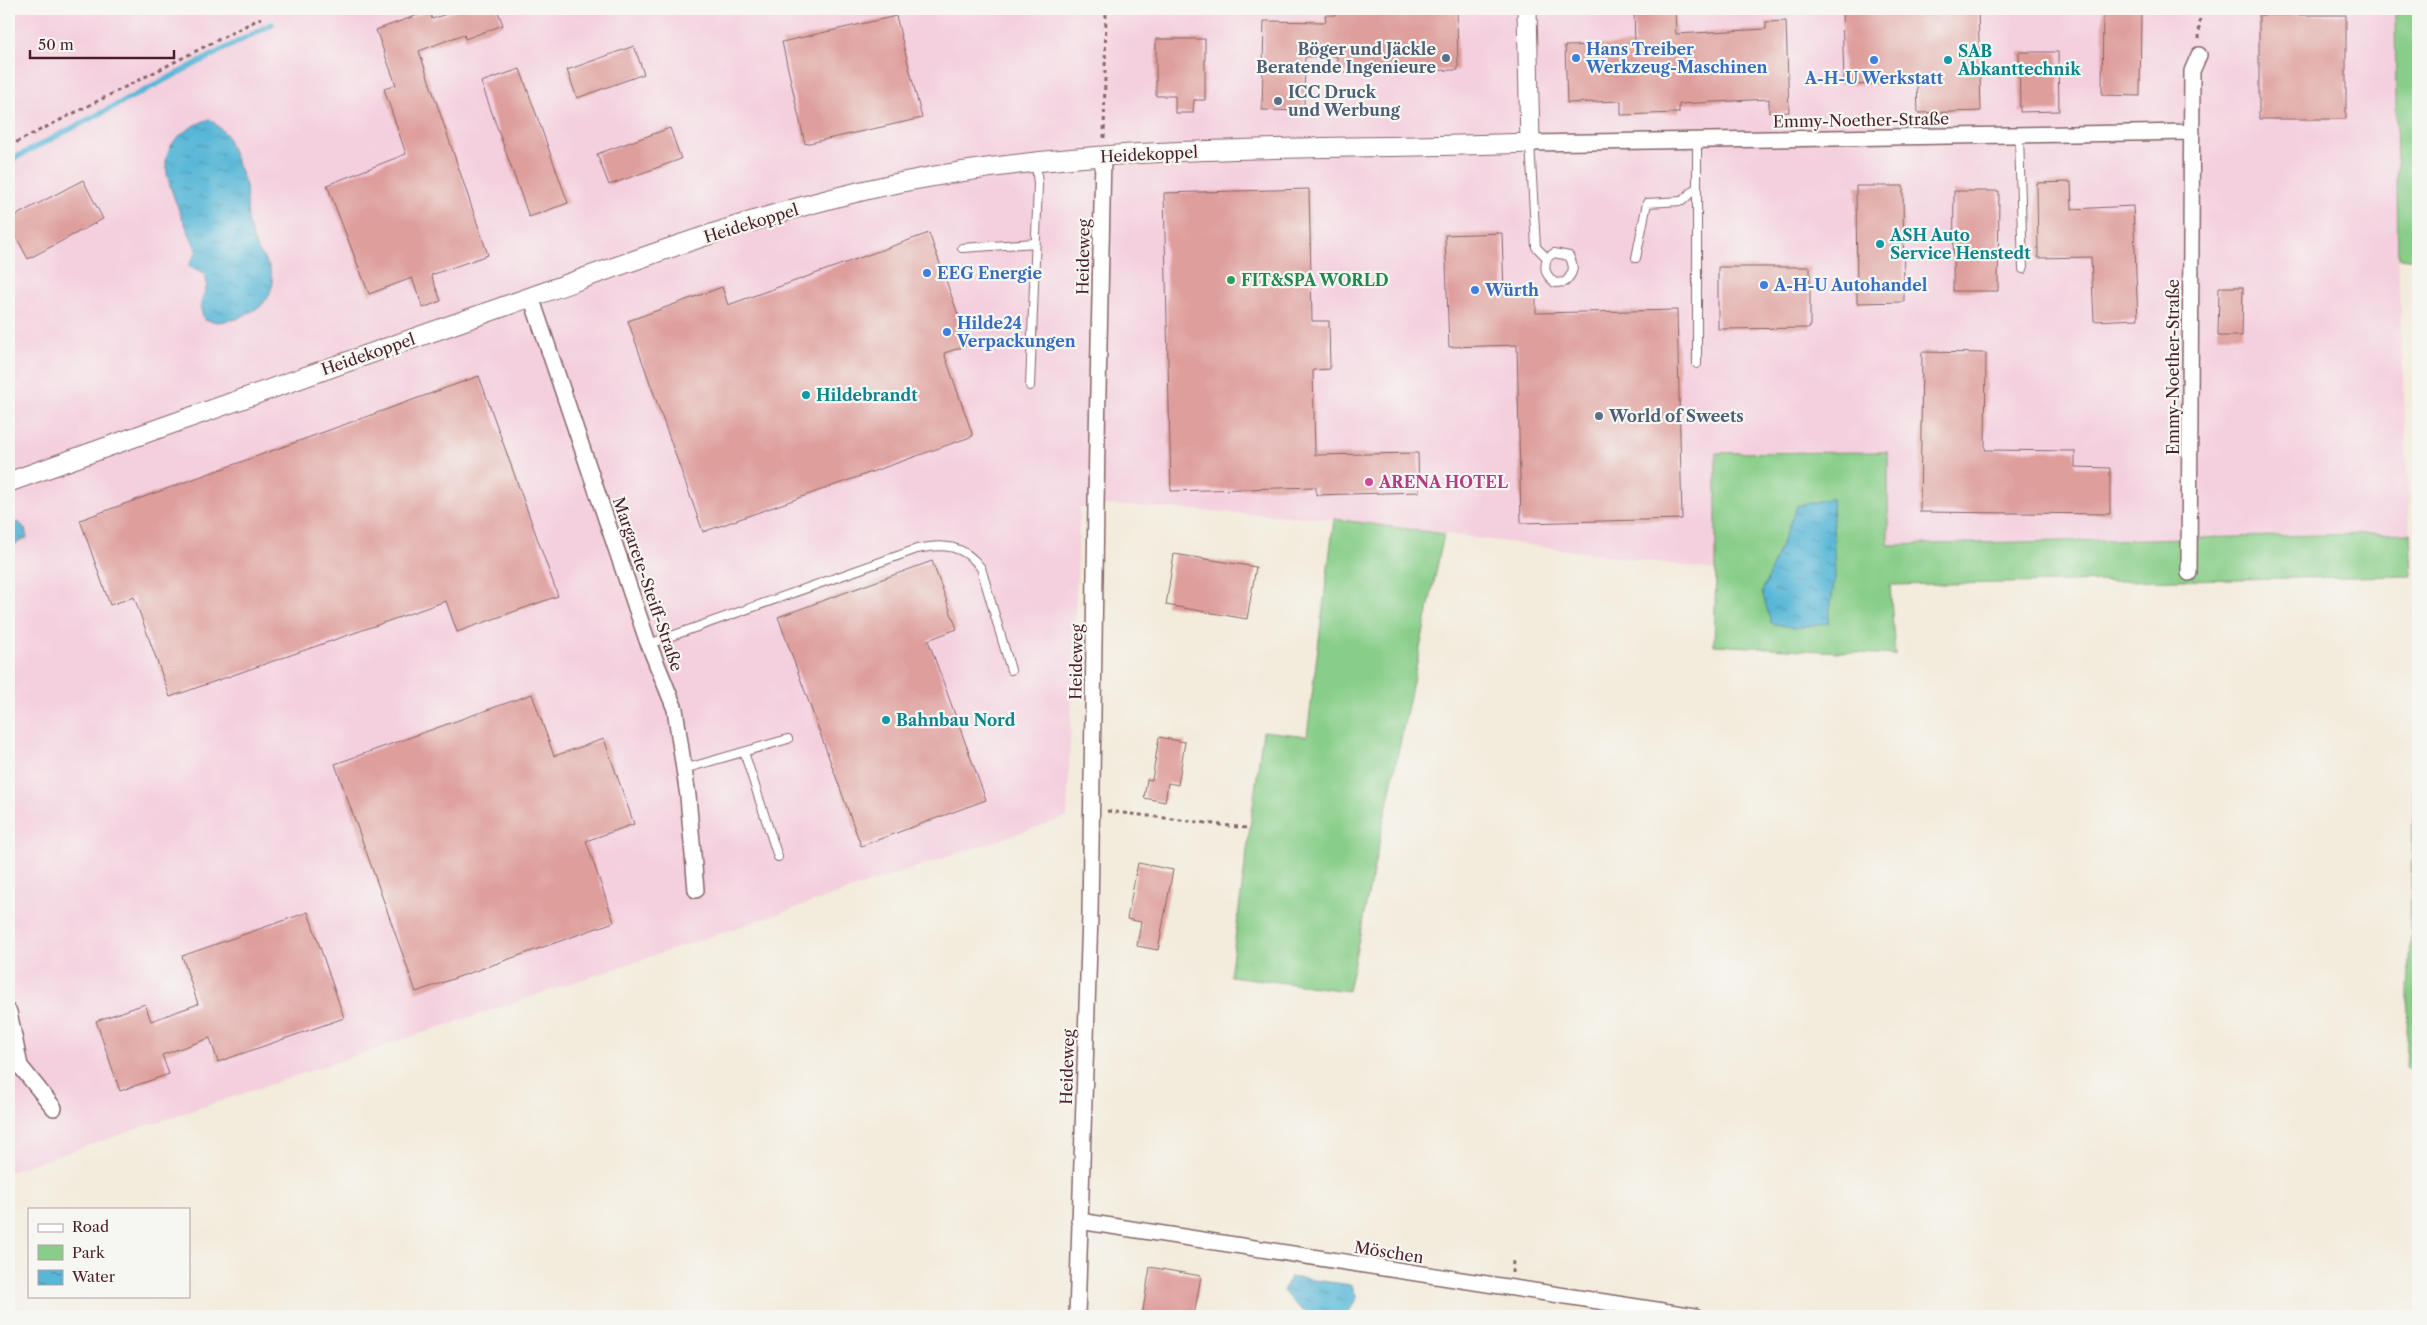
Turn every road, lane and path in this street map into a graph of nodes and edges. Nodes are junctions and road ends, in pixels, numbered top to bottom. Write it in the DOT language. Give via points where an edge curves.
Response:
graph roads {
  1 [pos="1106,9"];
  2 [pos="1527,9"];
  3 [pos="2200,9"];
  4 [pos="260,18"];
  5 [pos="2199,55"];
  6 [pos="2192,132"];
  7 [pos="2019,135"];
  8 [pos="1697,140"];
  9 [pos="1530,143"];
  10 [pos="9,146"];
  11 [pos="1103,157"];
  12 [pos="1036,162"];
  13 [pos="1697,187"];
  14 [pos="1035,243"];
  15 [pos="962,248"];
  16 [pos="1547,258"];
  17 [pos="1636,258"];
  18 [pos="2023,269"];
  19 [pos="530,297"];
  20 [pos="1697,364"];
  21 [pos="1030,386"];
  22 [pos="9,482"];
  23 [pos="2189,573"];
  24 [pos="649,644"];
  25 [pos="1011,670"];
  26 [pos="788,739"];
  27 [pos="744,752"];
  28 [pos="684,769"];
  29 [pos="1092,810"];
  30 [pos="1247,828"];
  31 [pos="778,857"];
  32 [pos="696,890"];
  33 [pos="9,1012"];
  34 [pos="54,1108"];
  35 [pos="1079,1221"];
  36 [pos="1077,1316"];
  37 [pos="1695,1316"];
  1 -- 11 [label="path"];
  2 -- 9 [label="street"];
  3 -- 5 [label="path"];
  4 -- 10 [label="path"];
  5 -- 6 [label="street, Emmy-Noether-Straße" via="2192,71"];
  6 -- 7 [label="street, Emmy-Noether-Straße"];
  6 -- 23 [label="street, Emmy-Noether-Straße"];
  7 -- 8 [label="street, Emmy-Noether-Straße"];
  7 -- 18 [label="lane"];
  8 -- 9 [label="street, Emmy-Noether-Straße"];
  8 -- 13 [label="lane"];
  9 -- 11 [label="street, Heidekoppel" via="1251,148"];
  9 -- 16 [label="lane" via="1536,247"];
  11 -- 12 [label="street, Heidekoppel"];
  11 -- 29 [label="street, Heideweg"];
  12 -- 14 [label="lane"];
  12 -- 19 [label="street, Heidekoppel" via="904,181 769,215"];
  13 -- 17 [label="lane" via="1682,201 1647,203"];
  13 -- 20 [label="lane"];
  14 -- 15 [label="lane"];
  14 -- 21 [label="lane"];
  16 -- 16 [label="lane" via="1544,267 1555,283 1565,282 1572,275 1574,266 1569,256 1554,253"];
  19 -- 22 [label="street, Heidekoppel"];
  19 -- 24 [label="street, Margarete-Steiff-Straße"];
  24 -- 25 [label="lane" via="917,549 946,544 973,557 981,568"];
  24 -- 28 [label="street, Margarete-Steiff-Straße" via="675,709"];
  26 -- 27 [label="lane"];
  27 -- 28 [label="lane"];
  27 -- 31 [label="lane"];
  28 -- 32 [label="street, Margarete-Steiff-Straße"];
  29 -- 30 [label="path"];
  29 -- 35 [label="street, Heideweg"];
  33 -- 34 [label="street" via="20,1066"];
  35 -- 36 [label="street, Heideweg"];
  35 -- 37 [label="street, Möschen"];
}
